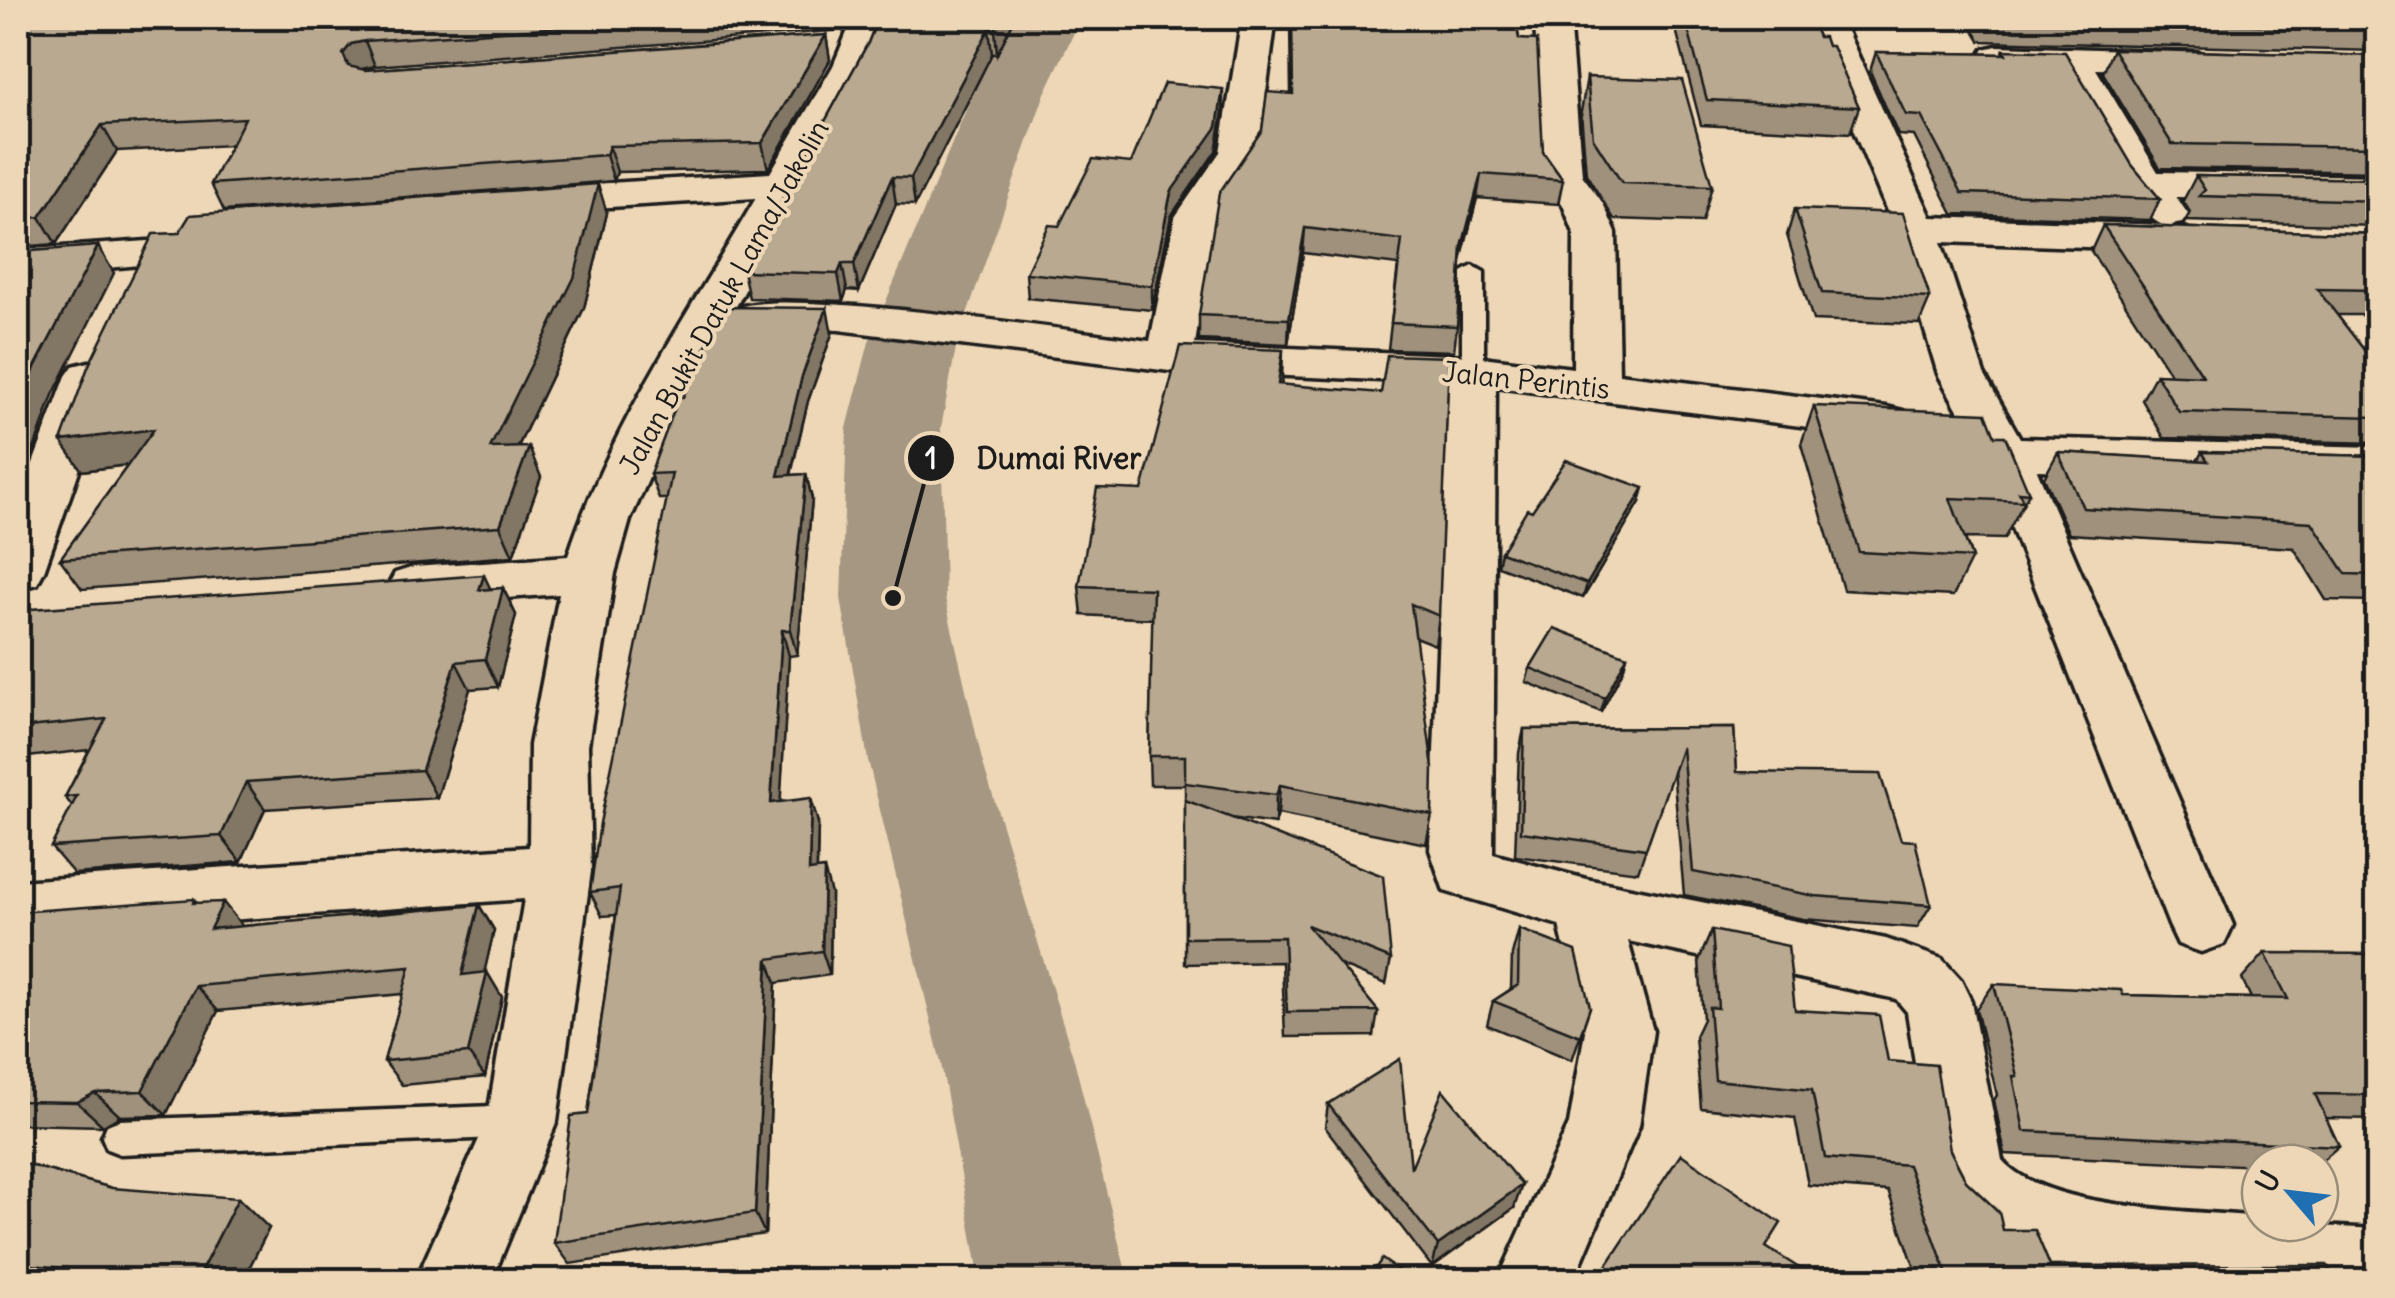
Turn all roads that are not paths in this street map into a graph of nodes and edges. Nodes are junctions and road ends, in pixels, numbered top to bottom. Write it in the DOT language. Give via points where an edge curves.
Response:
graph roads {
  1 [pos="1259,18"];
  2 [pos="1552,18"];
  3 [pos="850,36"];
  4 [pos="1847,41"];
  5 [pos="2090,49"];
  6 [pos="1956,56"];
  7 [pos="2224,61"];
  8 [pos="786,184"];
  9 [pos="2145,184"];
  10 [pos="2378,188"];
  11 [pos="491,203"];
  12 [pos="1915,229"];
  13 [pos="18,263"];
  14 [pos="1473,272"];
  15 [pos="710,314"];
  16 [pos="1170,357"];
  17 [pos="1473,370"];
  18 [pos="1596,387"];
  19 [pos="1994,439"];
  20 [pos="2378,463"];
  21 [pos="589,573"];
  22 [pos="372,589"];
  23 [pos="24,601"];
  24 [pos="560,871"];
  25 [pos="1586,906"];
  26 [pos="18,908"];
  27 [pos="2201,925"];
  28 [pos="522,1121"];
  29 [pos="120,1137"];
  30 [pos="2378,1266"];
  31 [pos="454,1280"];
  32 [pos="1536,1280"];
  1 -- 16 [label="street" via="1238,152 1195,217"];
  2 -- 18 [label="street" via="1562,176 1584,203 1595,233"];
  3 -- 8 [label="street, Jalan Bukit Datuk Lama/Jakolin"];
  4 -- 12 [label="street"];
  5 -- 6 [label="street"];
  5 -- 7 [label="street"];
  5 -- 9 [label="street"];
  8 -- 11 [label="street"];
  8 -- 15 [label="street, Jalan Bukit Datuk Lama/Jakolin"];
  9 -- 10 [label="street"];
  9 -- 12 [label="street" via="2196,238"];
  12 -- 19 [label="street" via="1965,390"];
  13 -- 23 [label="street" via="166,243 114,325 80,396"];
  14 -- 17 [label="lane"];
  15 -- 16 [label="street, Jalan Perintis" via="839,316"];
  15 -- 21 [label="street, Jalan Bukit Datuk Lama/Jakolin" via="629,464"];
  16 -- 17 [label="street, Jalan Perintis"];
  17 -- 18 [label="street, Jalan Perintis"];
  17 -- 25 [label="street" via="1461,865 1476,879"];
  18 -- 19 [label="street, Jalan Perintis"];
  19 -- 20 [label="street, Jalan Perintis"];
  19 -- 27 [label="street"];
  21 -- 22 [label="street"];
  21 -- 24 [label="street, Jalan Bukit Datuk Lama/Jakolin" via="559,745"];
  24 -- 26 [label="street"];
  24 -- 28 [label="street, Jalan Bukit Datuk Lama/Jakolin"];
  25 -- 30 [label="street" via="1919,979 1938,1001 1969,1176 2012,1215 2078,1235"];
  25 -- 32 [label="street" via="1616,1014 1617,1048 1604,1126"];
  28 -- 29 [label="lane"];
  28 -- 31 [label="street, Jalan Bukit Datuk Lama/Jakolin"];
}
